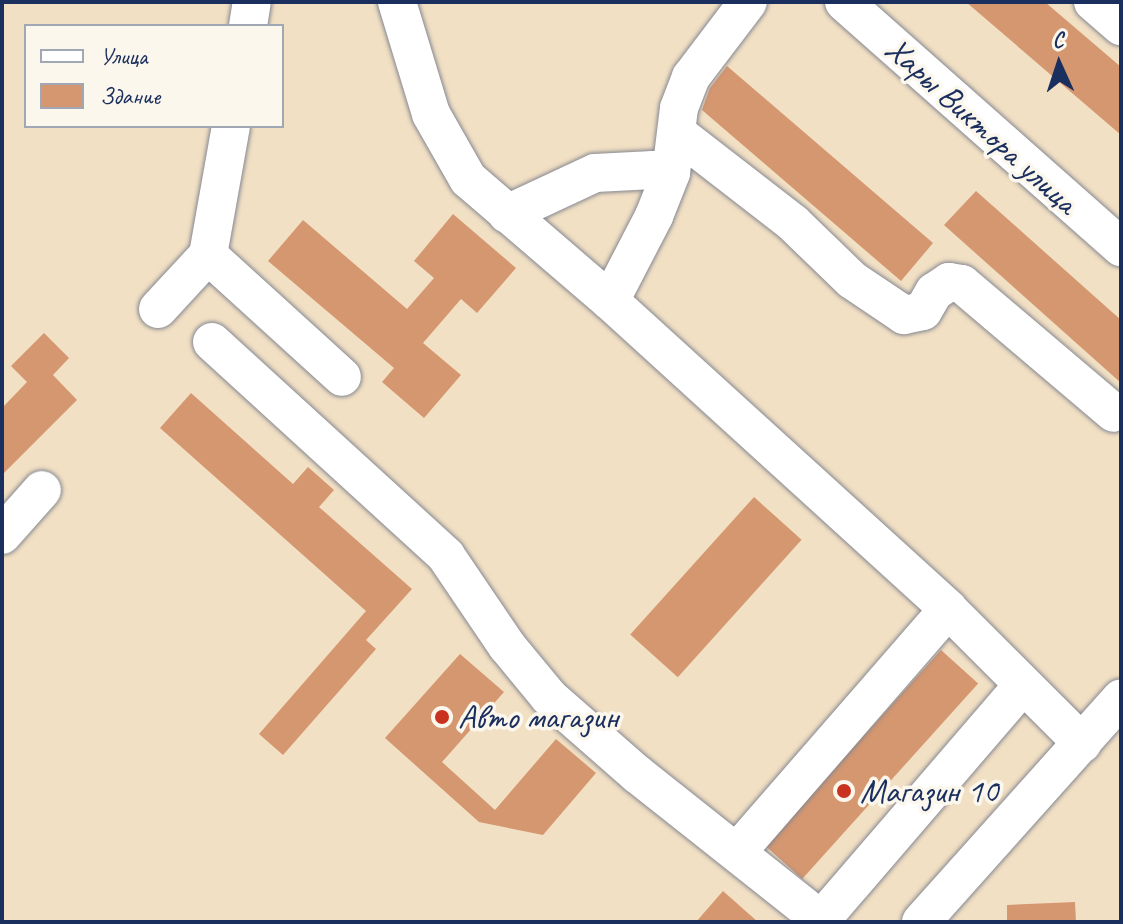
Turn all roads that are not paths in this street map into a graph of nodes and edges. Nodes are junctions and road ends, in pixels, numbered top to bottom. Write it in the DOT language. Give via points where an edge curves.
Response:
graph roads {
  1 [pos="252,2"];
  2 [pos="397,2"];
  3 [pos="748,2"];
  4 [pos="844,2"];
  5 [pos="1093,2"];
  6 [pos="248,24"];
  7 [pos="1121,26"];
  8 [pos="231,128"];
  9 [pos="677,133"];
  10 [pos="671,173"];
  11 [pos="507,214"];
  12 [pos="1121,247"];
  13 [pos="208,255"];
  14 [pos="610,301"];
  15 [pos="158,309"];
  16 [pos="212,342"];
  17 [pos="342,377"];
  18 [pos="1114,413"];
  19 [pos="42,490"];
  20 [pos="2,535"];
  21 [pos="948,609"];
  22 [pos="1023,685"];
  23 [pos="1121,698"];
  24 [pos="1082,743"];
  25 [pos="737,852"];
  26 [pos="822,921"];
  27 [pos="923,921"];
  1 -- 6 [label="street"];
  2 -- 11 [label="street" via="431,114 468,179"];
  3 -- 9 [label="street" via="691,77 679,108"];
  4 -- 12 [label="street, Хары Виктора улица"];
  5 -- 7 [label="street"];
  8 -- 13 [label="street"];
  9 -- 10 [label="street"];
  9 -- 18 [label="street" via="793,223 852,280 904,315 923,311 934,292 949,282 962,284"];
  10 -- 11 [label="street" via="595,173"];
  10 -- 14 [label="street"];
  11 -- 14 [label="street"];
  13 -- 15 [label="street"];
  13 -- 17 [label="street"];
  14 -- 21 [label="street"];
  16 -- 25 [label="street" via="446,556 549,697"];
  19 -- 20 [label="street"];
  21 -- 22 [label="street"];
  21 -- 25 [label="street"];
  22 -- 24 [label="street"];
  22 -- 26 [label="street"];
  23 -- 24 [label="street"];
  24 -- 27 [label="street"];
  25 -- 26 [label="street"];
}
